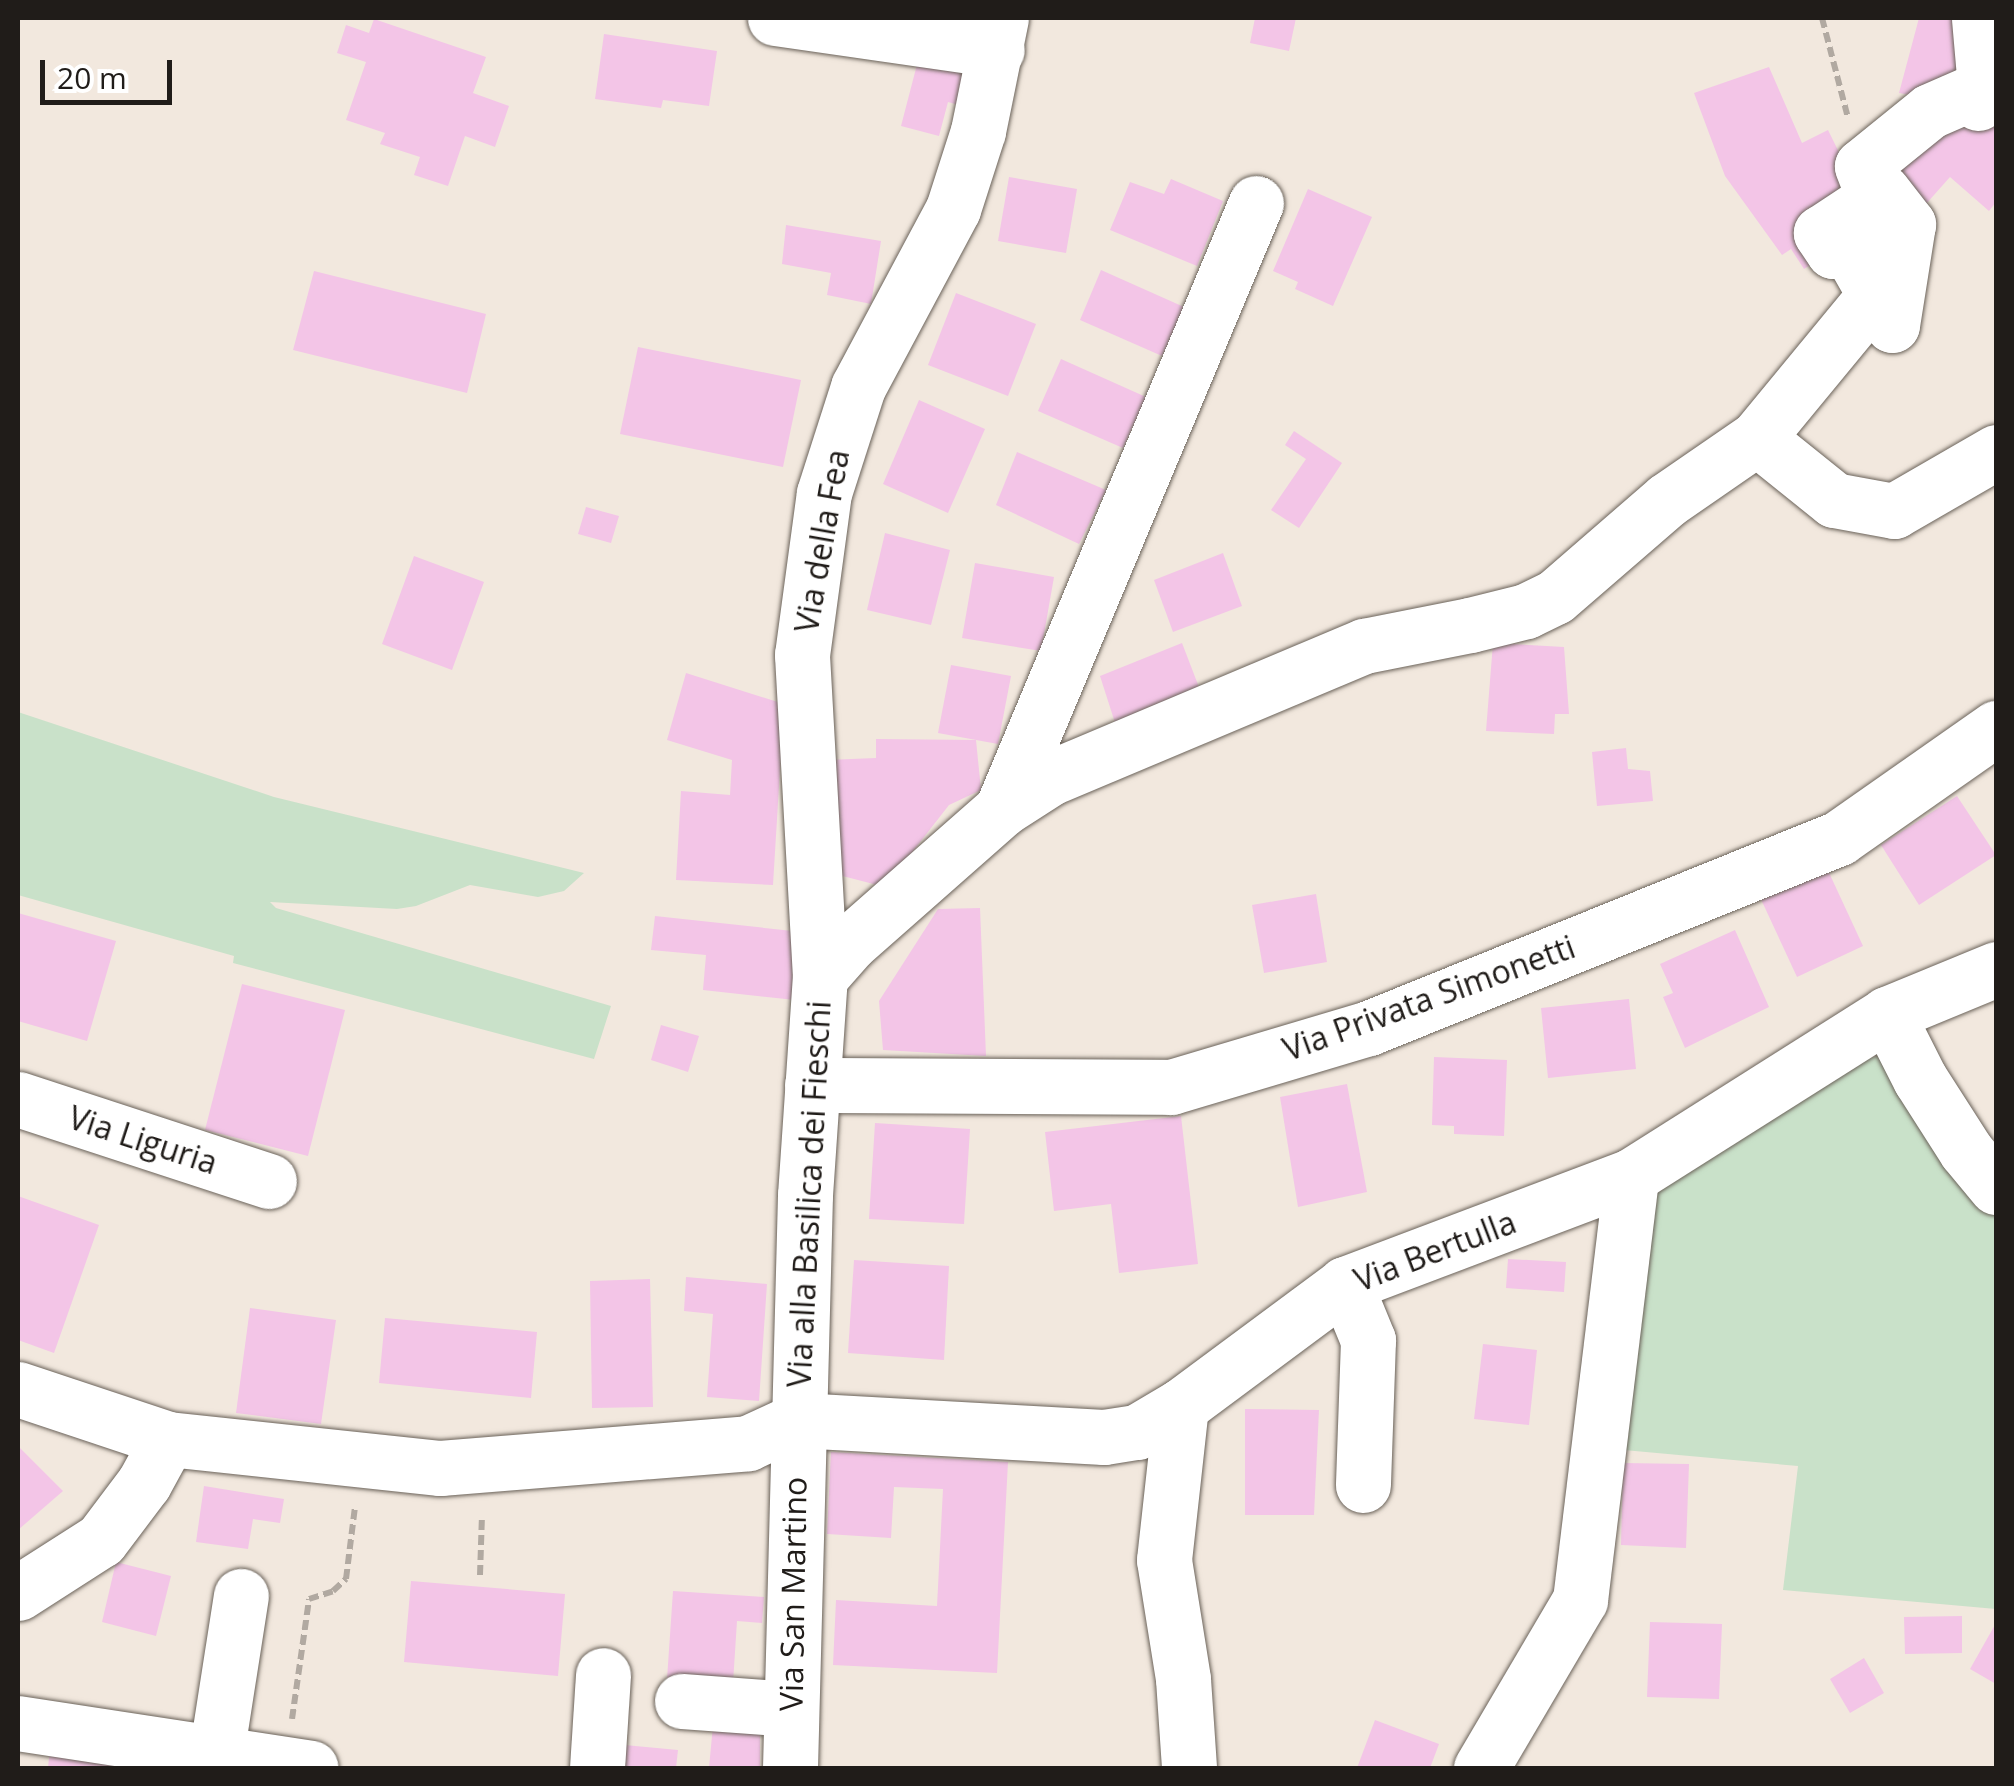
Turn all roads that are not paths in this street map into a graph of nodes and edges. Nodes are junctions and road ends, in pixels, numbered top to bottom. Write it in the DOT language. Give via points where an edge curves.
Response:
graph roads {
  1 [pos="775,18"];
  2 [pos="1979,18"];
  3 [pos="999,34"];
  4 [pos="1993,92"];
  5 [pos="1256,203"];
  6 [pos="1757,438"];
  7 [pos="1996,452"];
  8 [pos="1996,728"];
  9 [pos="1002,808"];
  10 [pos="1996,969"];
  11 [pos="820,977"];
  12 [pos="1887,1014"];
  13 [pos="812,1084"];
  14 [pos="18,1099"];
  15 [pos="1631,1176"];
  16 [pos="269,1181"];
  17 [pos="1996,1187"];
  18 [pos="1345,1284"];
  19 [pos="18,1389"];
  20 [pos="1181,1406"];
  21 [pos="798,1420"];
  22 [pos="168,1439"];
  23 [pos="1363,1485"];
  24 [pos="18,1593"];
  25 [pos="240,1596"];
  26 [pos="603,1675"];
  27 [pos="682,1700"];
  28 [pos="790,1709"];
  29 [pos="18,1723"];
  30 [pos="216,1756"];
  31 [pos="298,1767"];
  32 [pos="597,1768"];
  33 [pos="790,1768"];
  34 [pos="1189,1768"];
  35 [pos="1482,1768"];
  1 -- 3 [label="street"];
  2 -- 4 [label="street"];
  3 -- 11 [label="street, Via della Fea" via="953,209 858,387 824,494 802,655"];
  4 -- 6 [label="street, Via alla Basilica dei Fieschi" via="1930,111 1868,182 1875,295"];
  5 -- 9 [label="street"];
  6 -- 7 [label="street" via="1834,500 1894,511"];
  6 -- 9 [label="street, Via alla Basilica dei Fieschi" via="1666,500 1555,597 1470,626 1364,646 1050,778"];
  8 -- 13 [label="street, Via Privata Simonetti" via="1839,838 1351,1033 1172,1087"];
  9 -- 11 [label="street, Via alla Basilica dei Fieschi"];
  10 -- 12 [label="street, Via Bertulla"];
  11 -- 13 [label="street, Via alla Basilica dei Fieschi"];
  12 -- 15 [label="street, Via Bertulla"];
  12 -- 17 [label="street" via="1939,1108"];
  13 -- 21 [label="street, Via alla Basilica dei Fieschi"];
  14 -- 16 [label="street, Via Liguria"];
  15 -- 18 [label="street, Via Bertulla"];
  15 -- 35 [label="street" via="1580,1600"];
  18 -- 20 [label="street, Via Bertulla"];
  18 -- 23 [label="street" via="1368,1340"];
  19 -- 22 [label="street, Via alla Basilica dei Fieschi"];
  20 -- 21 [label="street, Via Bertulla" via="1137,1432 1104,1437"];
  20 -- 34 [label="street" via="1164,1560"];
  21 -- 22 [label="street, Via alla Basilica dei Fieschi" via="748,1444 440,1468"];
  21 -- 28 [label="street, Via San Martino"];
  22 -- 24 [label="street" via="101,1540"];
  25 -- 30 [label="street"];
  26 -- 32 [label="street"];
  27 -- 28 [label="street"];
  28 -- 33 [label="street, Via San Martino"];
  29 -- 30 [label="street"];
  30 -- 31 [label="street"];
}
